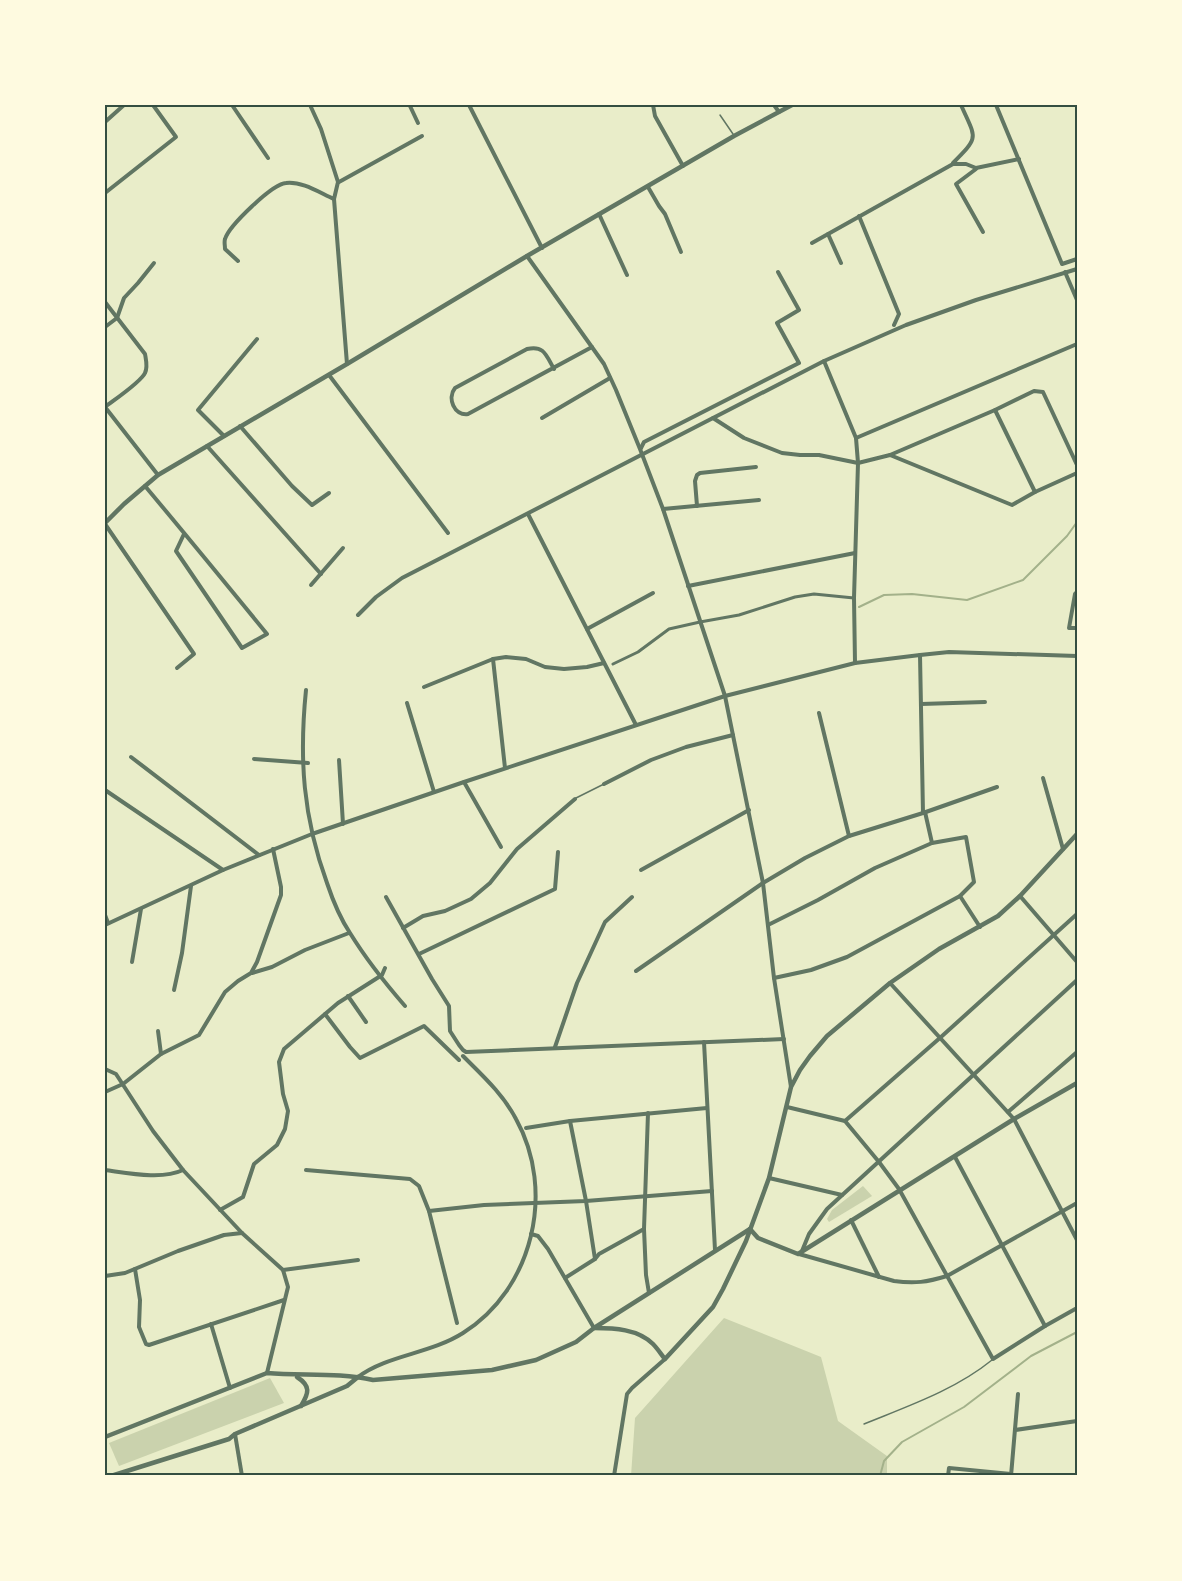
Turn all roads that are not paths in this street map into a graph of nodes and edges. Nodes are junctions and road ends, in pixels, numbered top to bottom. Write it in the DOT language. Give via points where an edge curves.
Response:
graph roads {
  1 [pos="124,105"];
  2 [pos="153,105"];
  3 [pos="232,105"];
  4 [pos="310,105"];
  5 [pos="411,105"];
  6 [pos="470,105"];
  7 [pos="653,105"];
  8 [pos="774,105"];
  9 [pos="792,105"];
  10 [pos="961,105"];
  11 [pos="996,105"];
  12 [pos="779,112"];
  13 [pos="720,115"];
  14 [pos="105,122"];
  15 [pos="418,123"];
  16 [pos="422,136"];
  17 [pos="735,136"];
  18 [pos="268,158"];
  19 [pos="1019,159"];
  20 [pos="953,164"];
  21 [pos="683,166"];
  22 [pos="976,168"];
  23 [pos="338,182"];
  24 [pos="648,187"];
  25 [pos="105,193"];
  26 [pos="334,199"];
  27 [pos="599,214"];
  28 [pos="859,216"];
  29 [pos="983,232"];
  30 [pos="828,234"];
  31 [pos="812,243"];
  32 [pos="542,248"];
  33 [pos="681,252"];
  34 [pos="527,256"];
  35 [pos="1077,259"];
  36 [pos="238,261"];
  37 [pos="154,263"];
  38 [pos="842,263"];
  39 [pos="1077,269"];
  40 [pos="778,272"];
  41 [pos="1065,272"];
  42 [pos="627,274"];
  43 [pos="1077,300"];
  44 [pos="105,302"];
  45 [pos="117,318"];
  46 [pos="894,325"];
  47 [pos="105,327"];
  48 [pos="257,339"];
  49 [pos="1077,344"];
  50 [pos="592,347"];
  51 [pos="824,361"];
  52 [pos="347,364"];
  53 [pos="554,369"];
  54 [pos="328,375"];
  55 [pos="610,378"];
  56 [pos="105,407"];
  57 [pos="995,410"];
  58 [pos="542,418"];
  59 [pos="712,418"];
  60 [pos="240,426"];
  61 [pos="224,436"];
  62 [pos="856,438"];
  63 [pos="207,446"];
  64 [pos="640,448"];
  65 [pos="642,454"];
  66 [pos="890,455"];
  67 [pos="858,463"];
  68 [pos="1077,465"];
  69 [pos="756,467"];
  70 [pos="1077,473"];
  71 [pos="158,475"];
  72 [pos="145,486"];
  73 [pos="1035,492"];
  74 [pos="329,493"];
  75 [pos="759,500"];
  76 [pos="697,506"];
  77 [pos="663,509"];
  78 [pos="528,514"];
  79 [pos="105,524"];
  80 [pos="448,533"];
  81 [pos="184,534"];
  82 [pos="343,548"];
  83 [pos="855,553"];
  84 [pos="321,574"];
  85 [pos="311,585"];
  86 [pos="688,586"];
  87 [pos="1077,592"];
  88 [pos="653,593"];
  89 [pos="854,598"];
  90 [pos="358,615"];
  91 [pos="700,622"];
  92 [pos="1077,628"];
  93 [pos="587,629"];
  94 [pos="920,655"];
  95 [pos="1077,656"];
  96 [pos="493,659"];
  97 [pos="605,663"];
  98 [pos="855,663"];
  99 [pos="613,664"];
  100 [pos="177,668"];
  101 [pos="424,687"];
  102 [pos="306,690"];
  103 [pos="725,696"];
  104 [pos="985,702"];
  105 [pos="407,703"];
  106 [pos="921,704"];
  107 [pos="819,713"];
  108 [pos="636,725"];
  109 [pos="733,735"];
  110 [pos="131,757"];
  111 [pos="254,759"];
  112 [pos="339,760"];
  113 [pos="302,762"];
  114 [pos="308,763"];
  115 [pos="505,768"];
  116 [pos="1043,778"];
  117 [pos="464,782"];
  118 [pos="604,784"];
  119 [pos="997,787"];
  120 [pos="105,790"];
  121 [pos="434,792"];
  122 [pos="576,799"];
  123 [pos="748,810"];
  124 [pos="924,812"];
  125 [pos="343,824"];
  126 [pos="314,833"];
  127 [pos="1077,834"];
  128 [pos="849,836"];
  129 [pos="932,843"];
  130 [pos="501,847"];
  131 [pos="273,849"];
  132 [pos="1063,849"];
  133 [pos="558,852"];
  134 [pos="259,855"];
  135 [pos="223,870"];
  136 [pos="641,870"];
  137 [pos="763,883"];
  138 [pos="191,885"];
  139 [pos="960,896"];
  140 [pos="1020,896"];
  141 [pos="386,897"];
  142 [pos="632,897"];
  143 [pos="141,908"];
  144 [pos="1077,914"];
  145 [pos="105,915"];
  146 [pos="107,924"];
  147 [pos="768,925"];
  148 [pos="980,927"];
  149 [pos="403,928"];
  150 [pos="349,933"];
  151 [pos="1053,936"];
  152 [pos="419,954"];
  153 [pos="132,962"];
  154 [pos="1077,962"];
  155 [pos="385,968"];
  156 [pos="636,971"];
  157 [pos="251,973"];
  158 [pos="380,976"];
  159 [pos="774,978"];
  160 [pos="1077,980"];
  161 [pos="890,983"];
  162 [pos="174,990"];
  163 [pos="348,996"];
  164 [pos="405,1006"];
  165 [pos="325,1014"];
  166 [pos="366,1022"];
  167 [pos="158,1031"];
  168 [pos="941,1037"];
  169 [pos="784,1039"];
  170 [pos="704,1042"];
  171 [pos="555,1047"];
  172 [pos="1077,1052"];
  173 [pos="161,1054"];
  174 [pos="464,1054"];
  175 [pos="459,1060"];
  176 [pos="105,1069"];
  177 [pos="974,1075"];
  178 [pos="1077,1083"];
  179 [pos="123,1084"];
  180 [pos="791,1087"];
  181 [pos="105,1092"];
  182 [pos="707,1107"];
  183 [pos="787,1107"];
  184 [pos="1008,1112"];
  185 [pos="648,1113"];
  186 [pos="1014,1119"];
  187 [pos="570,1121"];
  188 [pos="845,1121"];
  189 [pos="526,1128"];
  190 [pos="955,1156"];
  191 [pos="879,1162"];
  192 [pos="105,1170"];
  193 [pos="183,1170"];
  194 [pos="306,1170"];
  195 [pos="769,1178"];
  196 [pos="899,1189"];
  197 [pos="712,1191"];
  198 [pos="843,1195"];
  199 [pos="644,1196"];
  200 [pos="586,1201"];
  201 [pos="536,1202"];
  202 [pos="1077,1203"];
  203 [pos="220,1210"];
  204 [pos="429,1211"];
  205 [pos="1062,1211"];
  206 [pos="851,1220"];
  207 [pos="644,1229"];
  208 [pos="750,1229"];
  209 [pos="242,1233"];
  210 [pos="531,1234"];
  211 [pos="758,1238"];
  212 [pos="1077,1240"];
  213 [pos="746,1241"];
  214 [pos="1003,1246"];
  215 [pos="715,1250"];
  216 [pos="800,1253"];
  217 [pos="595,1259"];
  218 [pos="358,1260"];
  219 [pos="135,1269"];
  220 [pos="283,1270"];
  221 [pos="105,1276"];
  222 [pos="947,1276"];
  223 [pos="564,1278"];
  224 [pos="879,1278"];
  225 [pos="650,1293"];
  226 [pos="285,1299"];
  227 [pos="1077,1308"];
  228 [pos="457,1323"];
  229 [pos="211,1324"];
  230 [pos="1045,1326"];
  231 [pos="594,1328"];
  232 [pos="665,1359"];
  233 [pos="993,1359"];
  234 [pos="267,1373"];
  235 [pos="293,1375"];
  236 [pos="358,1377"];
  237 [pos="230,1388"];
  238 [pos="1018,1394"];
  239 [pos="301,1406"];
  240 [pos="1077,1421"];
  241 [pos="864,1424"];
  242 [pos="1015,1430"];
  243 [pos="236,1434"];
  244 [pos="105,1437"];
  245 [pos="1011,1475"];
  246 [pos="111,1476"];
  247 [pos="242,1476"];
  248 [pos="614,1476"];
  249 [pos="948,1476"];
  1 -- 14 [label="street"];
  2 -- 25 [label="street" via="176,136"];
  3 -- 18 [label="street"];
  4 -- 23 [label="street"];
  5 -- 15 [label="street"];
  6 -- 32 [label="street"];
  7 -- 21 [label="street" via="655,116"];
  8 -- 12 [label="street"];
  9 -- 12 [label="street"];
  10 -- 20 [label="street" via="973,141"];
  11 -- 19 [label="street"];
  12 -- 17 [label="street"];
  13 -- 17 [label="lane"];
  16 -- 23 [label="street"];
  17 -- 21 [label="street"];
  19 -- 22 [label="street"];
  19 -- 35 [label="street" via="1062,264"];
  20 -- 22 [label="street"];
  20 -- 28 [label="street"];
  21 -- 24 [label="street"];
  22 -- 29 [label="street" via="956,184"];
  23 -- 26 [label="street"];
  24 -- 27 [label="street"];
  24 -- 33 [label="street"];
  26 -- 36 [label="street" via="299,183 275,186 250,207 225,239 225,249"];
  26 -- 52 [label="street"];
  27 -- 32 [label="street"];
  27 -- 42 [label="street"];
  28 -- 30 [label="street"];
  28 -- 46 [label="street" via="900,314"];
  30 -- 31 [label="street"];
  30 -- 38 [label="street"];
  32 -- 34 [label="street"];
  34 -- 50 [label="street"];
  34 -- 52 [label="street"];
  37 -- 45 [label="street" via="124,297"];
  39 -- 41 [label="street"];
  40 -- 64 [label="street" via="800,310 777,323 799,363 644,442"];
  41 -- 43 [label="street"];
  41 -- 51 [label="street" via="906,325"];
  44 -- 45 [label="street"];
  45 -- 47 [label="street"];
  45 -- 56 [label="street" via="147,364 141,379"];
  48 -- 61 [label="street" via="198,410"];
  49 -- 62 [label="street"];
  50 -- 53 [label="street"];
  50 -- 55 [label="street"];
  51 -- 59 [label="street"];
  51 -- 62 [label="street"];
  52 -- 54 [label="street"];
  53 -- 53 [label="street" via="468,414 459,412 451,400 455,388 526,349 543,350"];
  54 -- 60 [label="street"];
  54 -- 80 [label="street"];
  55 -- 58 [label="street"];
  55 -- 64 [label="street"];
  56 -- 71 [label="street"];
  57 -- 66 [label="street"];
  57 -- 68 [label="street" via="1034,391 1042,392"];
  57 -- 73 [label="street"];
  59 -- 65 [label="street"];
  59 -- 67 [label="street" via="744,438 782,453 819,454"];
  60 -- 61 [label="street"];
  60 -- 74 [label="street" via="312,505"];
  61 -- 63 [label="street"];
  62 -- 67 [label="street"];
  63 -- 71 [label="street"];
  63 -- 84 [label="street"];
  64 -- 65 [label="street"];
  65 -- 77 [label="street"];
  65 -- 78 [label="street"];
  66 -- 67 [label="street"];
  66 -- 73 [label="street" via="1012,505"];
  67 -- 83 [label="street"];
  69 -- 76 [label="street" via="700,473 695,481"];
  70 -- 73 [label="street"];
  71 -- 72 [label="street"];
  72 -- 79 [label="street"];
  72 -- 81 [label="street"];
  75 -- 76 [label="street"];
  76 -- 77 [label="street"];
  77 -- 86 [label="street"];
  78 -- 90 [label="street" via="402,578"];
  78 -- 93 [label="street"];
  79 -- 100 [label="street" via="194,654"];
  81 -- 81 [label="street" via="237,598 267,634 242,648 176,551"];
  82 -- 84 [label="street"];
  83 -- 86 [label="street"];
  83 -- 89 [label="street"];
  84 -- 85 [label="street"];
  86 -- 91 [label="street"];
  87 -- 92 [label="street" via="1069,628"];
  88 -- 93 [label="street"];
  89 -- 91 [label="street" via="804,595 739,615"];
  89 -- 98 [label="street"];
  91 -- 99 [label="street" via="669,629 638,652"];
  91 -- 103 [label="street"];
  93 -- 97 [label="street"];
  94 -- 95 [label="street" via="949,652"];
  94 -- 98 [label="street"];
  94 -- 106 [label="street"];
  96 -- 97 [label="street" via="526,659 564,669"];
  96 -- 101 [label="street"];
  96 -- 115 [label="street"];
  97 -- 108 [label="street"];
  98 -- 103 [label="street"];
  102 -- 113 [label="street"];
  103 -- 108 [label="street"];
  103 -- 109 [label="street"];
  104 -- 106 [label="street"];
  105 -- 121 [label="street"];
  106 -- 124 [label="street"];
  107 -- 128 [label="street"];
  108 -- 115 [label="street"];
  109 -- 118 [label="street" via="651,760"];
  109 -- 123 [label="street"];
  110 -- 134 [label="street"];
  111 -- 113 [label="street"];
  112 -- 125 [label="street"];
  113 -- 114 [label="street"];
  113 -- 126 [label="street" via="307,813"];
  115 -- 117 [label="street"];
  116 -- 132 [label="street"];
  117 -- 121 [label="street"];
  117 -- 130 [label="street"];
  118 -- 122 [label="lane"];
  119 -- 124 [label="street"];
  120 -- 135 [label="street"];
  121 -- 125 [label="street"];
  122 -- 149 [label="street" via="516,849 490,884 471,899 423,916"];
  123 -- 136 [label="street"];
  123 -- 137 [label="street"];
  124 -- 128 [label="street"];
  124 -- 129 [label="street"];
  125 -- 126 [label="street"];
  126 -- 131 [label="street"];
  126 -- 150 [label="street" via="317,857"];
  127 -- 132 [label="street"];
  128 -- 137 [label="street"];
  129 -- 139 [label="street" via="966,837 974,882"];
  129 -- 147 [label="street" via="875,868"];
  131 -- 134 [label="street"];
  131 -- 157 [label="street" via="281,895"];
  132 -- 140 [label="street"];
  133 -- 152 [label="street" via="555,890"];
  134 -- 135 [label="street"];
  135 -- 138 [label="street"];
  137 -- 147 [label="street"];
  137 -- 156 [label="street"];
  138 -- 143 [label="street"];
  138 -- 162 [label="street"];
  139 -- 148 [label="street"];
  139 -- 159 [label="street" via="847,957"];
  140 -- 148 [label="street"];
  140 -- 151 [label="street"];
  141 -- 149 [label="street"];
  142 -- 171 [label="street" via="605,922 577,983"];
  143 -- 146 [label="street"];
  143 -- 153 [label="street"];
  144 -- 151 [label="street"];
  145 -- 146 [label="street"];
  147 -- 159 [label="street"];
  148 -- 161 [label="street"];
  149 -- 152 [label="street"];
  150 -- 157 [label="street"];
  150 -- 158 [label="street"];
  151 -- 154 [label="street"];
  151 -- 168 [label="street"];
  152 -- 174 [label="street" via="449,1006 452,1034"];
  155 -- 158 [label="street"];
  157 -- 173 [label="street" via="225,992 200,1035"];
  158 -- 163 [label="street"];
  158 -- 164 [label="street"];
  159 -- 169 [label="street"];
  160 -- 177 [label="street"];
  161 -- 168 [label="street"];
  161 -- 180 [label="street" via="827,1036"];
  163 -- 165 [label="street"];
  163 -- 166 [label="street"];
  165 -- 175 [label="street" via="360,1058 424,1026"];
  165 -- 203 [label="street" via="284,1050 279,1062 288,1111 277,1145 254,1164 243,1197"];
  167 -- 173 [label="street"];
  168 -- 177 [label="street"];
  168 -- 188 [label="street"];
  169 -- 170 [label="street"];
  169 -- 180 [label="street"];
  170 -- 171 [label="street"];
  170 -- 182 [label="street"];
  171 -- 174 [label="street"];
  172 -- 184 [label="street"];
  173 -- 179 [label="street"];
  174 -- 201 [label="street" via="499,1093 517,1121 533,1164"];
  176 -- 179 [label="street" via="116,1074"];
  177 -- 184 [label="street"];
  177 -- 191 [label="street"];
  178 -- 186 [label="street"];
  179 -- 181 [label="street"];
  179 -- 193 [label="street"];
  180 -- 183 [label="street"];
  182 -- 185 [label="street"];
  182 -- 197 [label="street"];
  183 -- 188 [label="street"];
  183 -- 195 [label="street"];
  184 -- 186 [label="street"];
  185 -- 187 [label="street"];
  185 -- 199 [label="street"];
  186 -- 190 [label="street"];
  186 -- 205 [label="street"];
  187 -- 189 [label="street"];
  187 -- 200 [label="street"];
  188 -- 191 [label="street"];
  190 -- 196 [label="street"];
  190 -- 214 [label="street"];
  191 -- 196 [label="street"];
  191 -- 198 [label="street"];
  192 -- 193 [label="street" via="143,1174 174,1174"];
  193 -- 203 [label="street"];
  194 -- 204 [label="street" via="410,1179 419,1186"];
  195 -- 198 [label="street"];
  195 -- 208 [label="street"];
  196 -- 206 [label="street"];
  196 -- 222 [label="street"];
  197 -- 199 [label="street"];
  197 -- 215 [label="street"];
  198 -- 216 [label="street" via="827,1209"];
  199 -- 200 [label="street"];
  199 -- 207 [label="street"];
  200 -- 201 [label="street"];
  200 -- 217 [label="street"];
  201 -- 204 [label="street"];
  201 -- 210 [label="street"];
  202 -- 205 [label="street"];
  203 -- 209 [label="street"];
  204 -- 228 [label="street"];
  205 -- 212 [label="street"];
  205 -- 214 [label="street"];
  206 -- 216 [label="street"];
  206 -- 224 [label="street"];
  207 -- 217 [label="street"];
  207 -- 225 [label="street"];
  208 -- 211 [label="street"];
  208 -- 213 [label="street"];
  208 -- 215 [label="street"];
  209 -- 219 [label="street" via="225,1235"];
  209 -- 220 [label="street"];
  210 -- 223 [label="street" via="538,1236 548,1249"];
  210 -- 236 [label="street" via="508,1289 479,1322 443,1344 369,1368"];
  211 -- 213 [label="street"];
  211 -- 216 [label="street"];
  213 -- 232 [label="street" via="717,1300"];
  214 -- 222 [label="street"];
  214 -- 230 [label="street"];
  215 -- 225 [label="street"];
  216 -- 224 [label="street"];
  217 -- 223 [label="street"];
  218 -- 220 [label="street"];
  219 -- 221 [label="street"];
  219 -- 229 [label="street" via="140,1327 146,1344"];
  220 -- 226 [label="street" via="288,1287"];
  222 -- 224 [label="street" via="911,1283"];
  222 -- 233 [label="street"];
  223 -- 231 [label="street"];
  225 -- 231 [label="street"];
  226 -- 229 [label="street"];
  226 -- 234 [label="street"];
  227 -- 230 [label="street"];
  229 -- 237 [label="street"];
  230 -- 233 [label="street"];
  231 -- 232 [label="street" via="639,1335"];
  231 -- 236 [label="street" via="576,1342 536,1360 492,1370 373,1380"];
  232 -- 248 [label="street" via="627,1394"];
  233 -- 241 [label="lane" via="975,1374"];
  234 -- 235 [label="street"];
  234 -- 237 [label="street"];
  235 -- 236 [label="street"];
  235 -- 239 [label="street" via="307,1387"];
  236 -- 239 [label="street"];
  237 -- 244 [label="street"];
  238 -- 242 [label="street"];
  239 -- 243 [label="street"];
  240 -- 242 [label="street"];
  242 -- 245 [label="street"];
  243 -- 246 [label="street"];
  243 -- 247 [label="street"];
  245 -- 249 [label="street" via="949,1468"];
}
